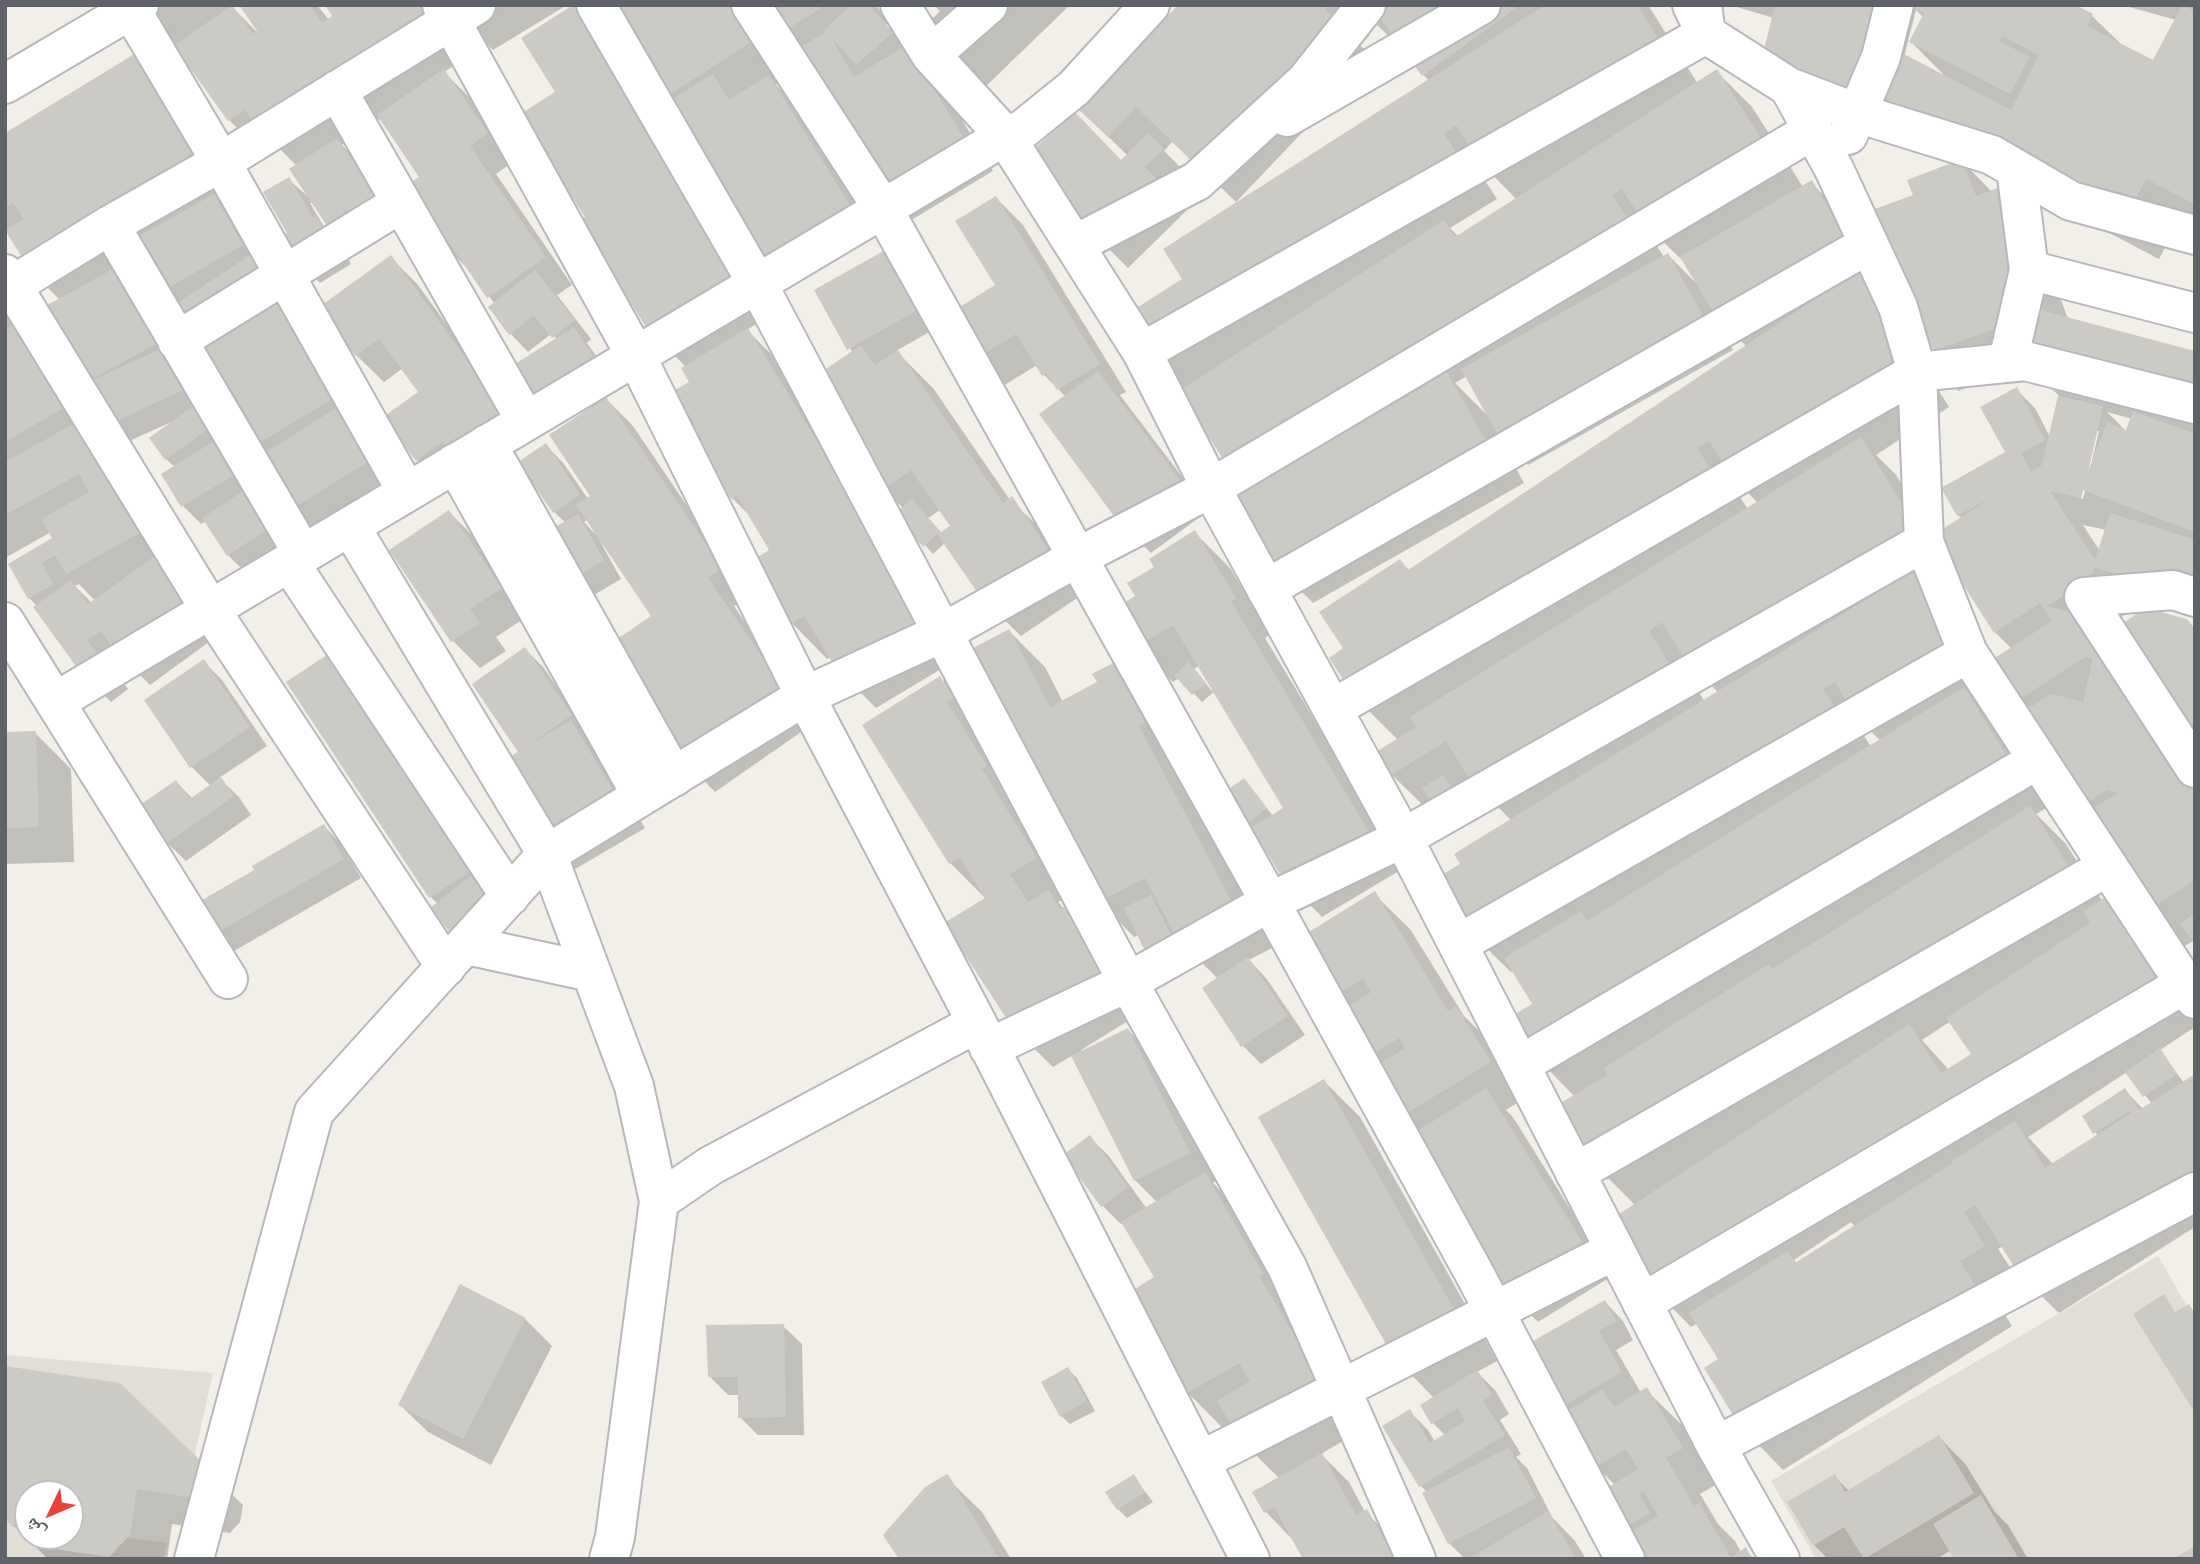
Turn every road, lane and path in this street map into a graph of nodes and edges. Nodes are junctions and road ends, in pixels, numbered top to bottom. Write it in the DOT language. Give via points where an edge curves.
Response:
graph roads {
  1 [pos="596,5"];
  2 [pos="751,5"];
  3 [pos="900,5"];
  4 [pos="988,5"];
  5 [pos="1150,5"];
  6 [pos="1366,5"];
  7 [pos="1372,5"];
  8 [pos="1481,5"];
  9 [pos="1894,5"];
  10 [pos="135,8"];
  11 [pos="456,10"];
  12 [pos="1700,15"];
  13 [pos="1400,52"];
  14 [pos="931,55"];
  15 [pos="5,85"];
  16 [pos="1789,87"];
  17 [pos="337,90"];
  18 [pos="1857,113"];
  19 [pos="1812,130"];
  20 [pos="1005,136"];
  21 [pos="1230,150"];
  22 [pos="221,162"];
  23 [pos="1834,169"];
  24 [pos="2017,169"];
  25 [pos="401,203"];
  26 [pos="883,209"];
  27 [pos="110,225"];
  28 [pos="2195,235"];
  29 [pos="1869,244"];
  30 [pos="1074,245"];
  31 [pos="2029,270"];
  32 [pos="285,275"];
  33 [pos="7,283"];
  34 [pos="757,283"];
  35 [pos="2195,313"];
  36 [pos="177,341"];
  37 [pos="1142,352"];
  38 [pos="636,356"];
  39 [pos="2008,361"];
  40 [pos="1917,372"];
  41 [pos="2195,404"];
  42 [pos="526,421"];
  43 [pos="471,454"];
  44 [pos="1211,488"];
  45 [pos="407,492"];
  46 [pos="350,526"];
  47 [pos="1924,542"];
  48 [pos="1078,557"];
  49 [pos="296,558"];
  50 [pos="1266,589"];
  51 [pos="2187,602"];
  52 [pos="210,609"];
  53 [pos="5,622"];
  54 [pos="944,632"];
  55 [pos="1968,653"];
  56 [pos="804,696"];
  57 [pos="55,702"];
  58 [pos="1332,709"];
  59 [pos="2037,760"];
  60 [pos="2195,768"];
  61 [pos="658,786"];
  62 [pos="1403,838"];
  63 [pos="547,854"];
  64 [pos="2107,867"];
  65 [pos="510,896"];
  66 [pos="1270,902"];
  67 [pos="1458,944"];
  68 [pos="456,956"];
  69 [pos="591,972"];
  70 [pos="228,979"];
  71 [pos="1128,982"];
  72 [pos="2190,991"];
  73 [pos="983,1036"];
  74 [pos="1520,1065"];
  75 [pos="1576,1174"];
  76 [pos="2195,1192"];
  77 [pos="659,1201"];
  78 [pos="1615,1251"];
  79 [pos="1642,1303"];
  80 [pos="1494,1312"];
  81 [pos="1341,1390"];
  82 [pos="1716,1446"];
  83 [pos="1200,1461"];
  84 [pos="194,1559"];
  85 [pos="609,1559"];
  86 [pos="1250,1559"];
  87 [pos="1416,1559"];
  88 [pos="1625,1559"];
  89 [pos="1780,1559"];
  1 -- 34 [label="street"];
  2 -- 26 [label="street"];
  3 -- 14 [label="street"];
  4 -- 14 [label="street"];
  5 -- 20 [label="street" via="1074,88 1021,130"];
  6 -- 21 [label="street" via="1306,81"];
  7 -- 13 [label="street"];
  8 -- 13 [label="street"];
  9 -- 18 [label="street" via="1881,57"];
  10 -- 15 [label="street"];
  10 -- 22 [label="street"];
  11 -- 17 [label="street"];
  11 -- 38 [label="street"];
  12 -- 16 [label="street"];
  12 -- 37 [label="street"];
  13 -- 21 [label="street"];
  14 -- 20 [label="street"];
  16 -- 18 [label="street"];
  16 -- 19 [label="street"];
  17 -- 22 [label="street"];
  17 -- 25 [label="street"];
  18 -- 23 [label="street"];
  18 -- 24 [label="street" via="1992,155"];
  19 -- 23 [label="street"];
  19 -- 44 [label="street"];
  20 -- 26 [label="street"];
  20 -- 30 [label="street"];
  21 -- 30 [label="street" via="1197,181"];
  22 -- 27 [label="street"];
  22 -- 32 [label="street"];
  23 -- 29 [label="street"];
  24 -- 28 [label="street" via="2071,201"];
  24 -- 31 [label="street"];
  25 -- 32 [label="street"];
  25 -- 42 [label="street"];
  26 -- 34 [label="street"];
  26 -- 48 [label="street"];
  27 -- 33 [label="street"];
  27 -- 36 [label="street"];
  29 -- 40 [label="street" via="1898,307"];
  29 -- 50 [label="street"];
  30 -- 37 [label="street"];
  31 -- 35 [label="street"];
  31 -- 39 [label="street"];
  32 -- 36 [label="street"];
  32 -- 45 [label="street"];
  33 -- 52 [label="street"];
  34 -- 38 [label="street"];
  34 -- 54 [label="street"];
  36 -- 49 [label="street"];
  37 -- 44 [label="street"];
  38 -- 42 [label="street"];
  38 -- 56 [label="street"];
  39 -- 40 [label="street"];
  39 -- 41 [label="street" via="2025,361"];
  40 -- 47 [label="street"];
  40 -- 58 [label="street"];
  42 -- 43 [label="street"];
  43 -- 45 [label="street"];
  43 -- 61 [label="street"];
  44 -- 48 [label="street"];
  44 -- 50 [label="street"];
  45 -- 46 [label="street"];
  46 -- 49 [label="street"];
  46 -- 63 [label="street"];
  47 -- 55 [label="street"];
  47 -- 62 [label="street"];
  48 -- 54 [label="street"];
  48 -- 66 [label="street"];
  49 -- 52 [label="street"];
  49 -- 65 [label="street"];
  50 -- 58 [label="street"];
  51 -- 60 [label="street" via="2084,597"];
  52 -- 57 [label="street"];
  52 -- 68 [label="street"];
  53 -- 57 [label="street"];
  54 -- 56 [label="street"];
  54 -- 71 [label="street"];
  55 -- 59 [label="street"];
  55 -- 67 [label="street"];
  56 -- 61 [label="street"];
  56 -- 73 [label="street"];
  57 -- 70 [label="street"];
  58 -- 62 [label="street"];
  59 -- 64 [label="street"];
  59 -- 74 [label="street"];
  61 -- 63 [label="street"];
  62 -- 66 [label="street"];
  62 -- 67 [label="street"];
  63 -- 65 [label="street"];
  63 -- 69 [label="street"];
  64 -- 72 [label="street"];
  64 -- 75 [label="street"];
  65 -- 68 [label="street"];
  66 -- 71 [label="street"];
  66 -- 80 [label="street"];
  67 -- 74 [label="street"];
  68 -- 69 [label="street"];
  68 -- 84 [label="street" via="314,1112"];
  69 -- 77 [label="street" via="634,1086"];
  71 -- 73 [label="street"];
  71 -- 81 [label="street" via="1287,1267"];
  72 -- 79 [label="street"];
  73 -- 77 [label="street" via="710,1166"];
  73 -- 83 [label="street"];
  74 -- 75 [label="street"];
  75 -- 78 [label="street"];
  76 -- 82 [label="street"];
  77 -- 85 [label="street"];
  78 -- 79 [label="street"];
  78 -- 80 [label="street"];
  79 -- 82 [label="street"];
  80 -- 81 [label="street"];
  80 -- 88 [label="street"];
  81 -- 83 [label="street"];
  81 -- 87 [label="street"];
  82 -- 89 [label="street"];
  83 -- 86 [label="street"];
}
